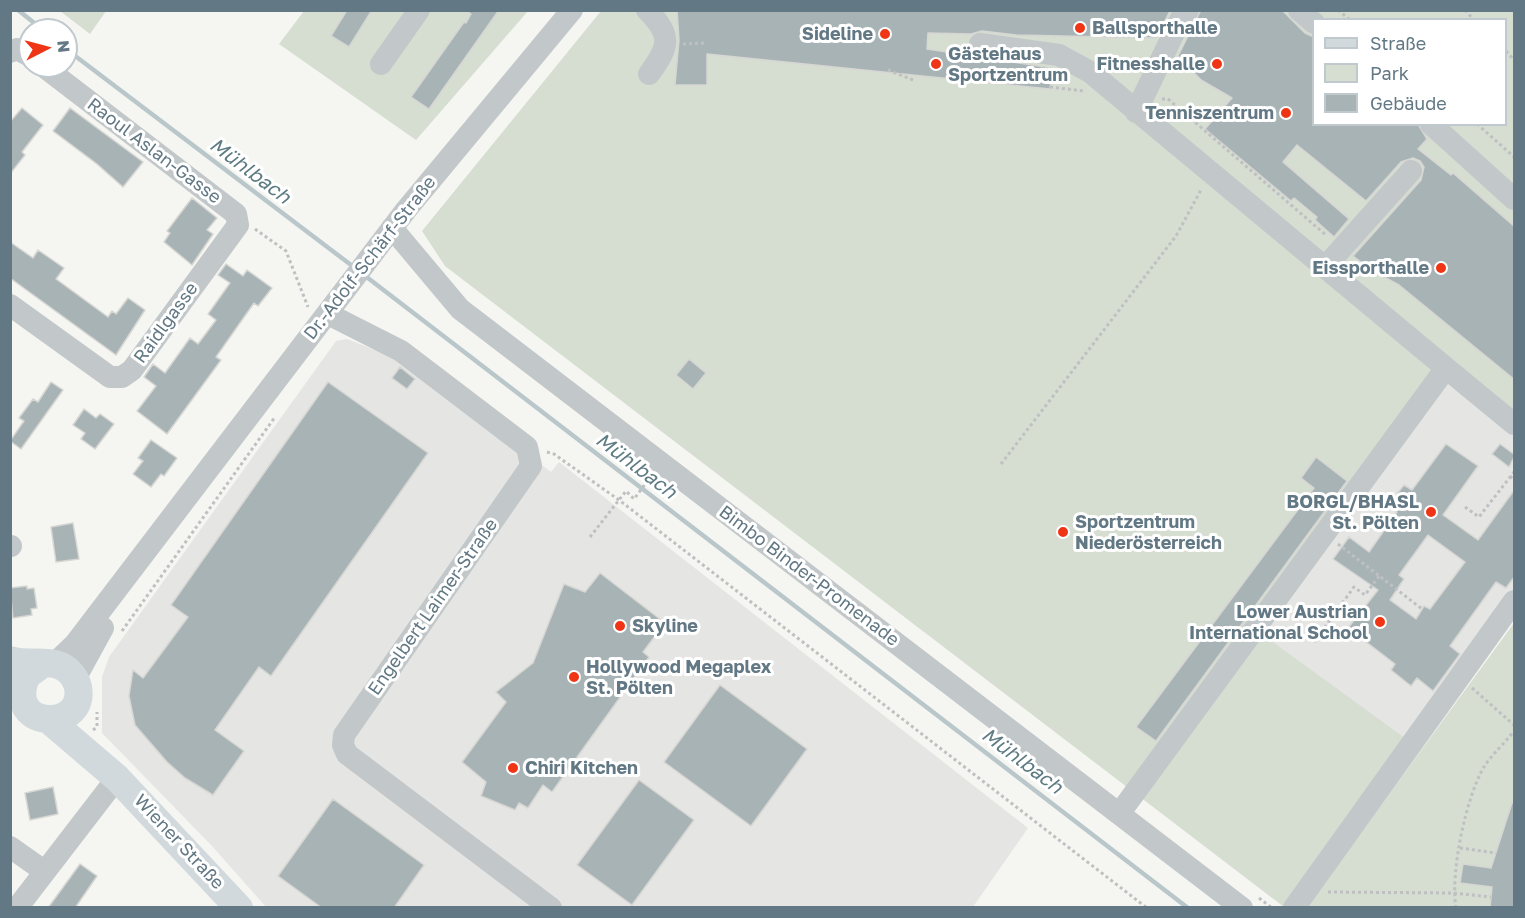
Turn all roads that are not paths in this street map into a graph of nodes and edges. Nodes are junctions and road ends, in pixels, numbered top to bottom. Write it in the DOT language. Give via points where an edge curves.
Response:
graph roads {
  1 [pos="419,10"];
  2 [pos="572,10"];
  3 [pos="1188,10"];
  4 [pos="1299,10"];
  5 [pos="649,11"];
  6 [pos="1312,21"];
  7 [pos="980,44"];
  8 [pos="381,64"];
  9 [pos="649,74"];
  10 [pos="58,78"];
  11 [pos="1136,112"];
  12 [pos="1433,126"];
  13 [pos="1411,171"];
  14 [pos="1515,199"];
  15 [pos="236,221"];
  16 [pos="392,228"];
  17 [pos="1325,267"];
  18 [pos="10,305"];
  19 [pos="325,317"];
  20 [pos="1446,368"];
  21 [pos="1515,424"];
  22 [pos="1515,601"];
  23 [pos="10,660"];
  24 [pos="68,684"];
  25 [pos="16,688"];
  26 [pos="50,720"];
  27 [pos="117,777"];
  28 [pos="1119,814"];
  29 [pos="10,847"];
  30 [pos="44,871"];
  31 [pos="17,908"];
  32 [pos="239,908"];
  33 [pos="551,908"];
  34 [pos="1242,908"];
  35 [pos="1294,908"];
  1 -- 8 [label="street"];
  2 -- 16 [label="street, Dr.-Adolf-Schärf-Straße"];
  3 -- 11 [label="street"];
  4 -- 6 [label="street"];
  5 -- 9 [label="street" via="662,28 666,44 664,54"];
  7 -- 11 [label="street" via="1059,55 1090,72"];
  10 -- 15 [label="street, Raoul Aslan-Gasse"];
  11 -- 17 [label="street"];
  12 -- 14 [label="street"];
  13 -- 17 [label="street"];
  15 -- 18 [label="street, Raidlgasse" via="132,370 122,377 110,377"];
  16 -- 19 [label="street, Dr.-Adolf-Schärf-Straße"];
  16 -- 28 [label="street, Bimbo Binder-Promenade" via="460,309"];
  17 -- 20 [label="street"];
  19 -- 24 [label="street, Dr.-Adolf-Schärf-Straße" via="75,644"];
  19 -- 33 [label="street, Engelbert Laimer-Straße" via="400,351 527,447 531,466 344,735 343,745 347,754"];
  20 -- 21 [label="street"];
  20 -- 28 [label="street"];
  22 -- 35 [label="street"];
  23 -- 24 [label="main road"];
  24 -- 25 [label="main road" via="27,675"];
  24 -- 26 [label="main road" via="68,714"];
  24 -- 27 [label="main road, Wiener Straße" via="86,736"];
  25 -- 26 [label="main road, Wiener Straße" via="29,711"];
  26 -- 27 [label="main road, Wiener Straße"];
  27 -- 30 [label="street"];
  27 -- 32 [label="main road, Wiener Straße"];
  28 -- 34 [label="street, Bimbo Binder-Promenade"];
  29 -- 30 [label="street"];
  30 -- 31 [label="street"];
}
